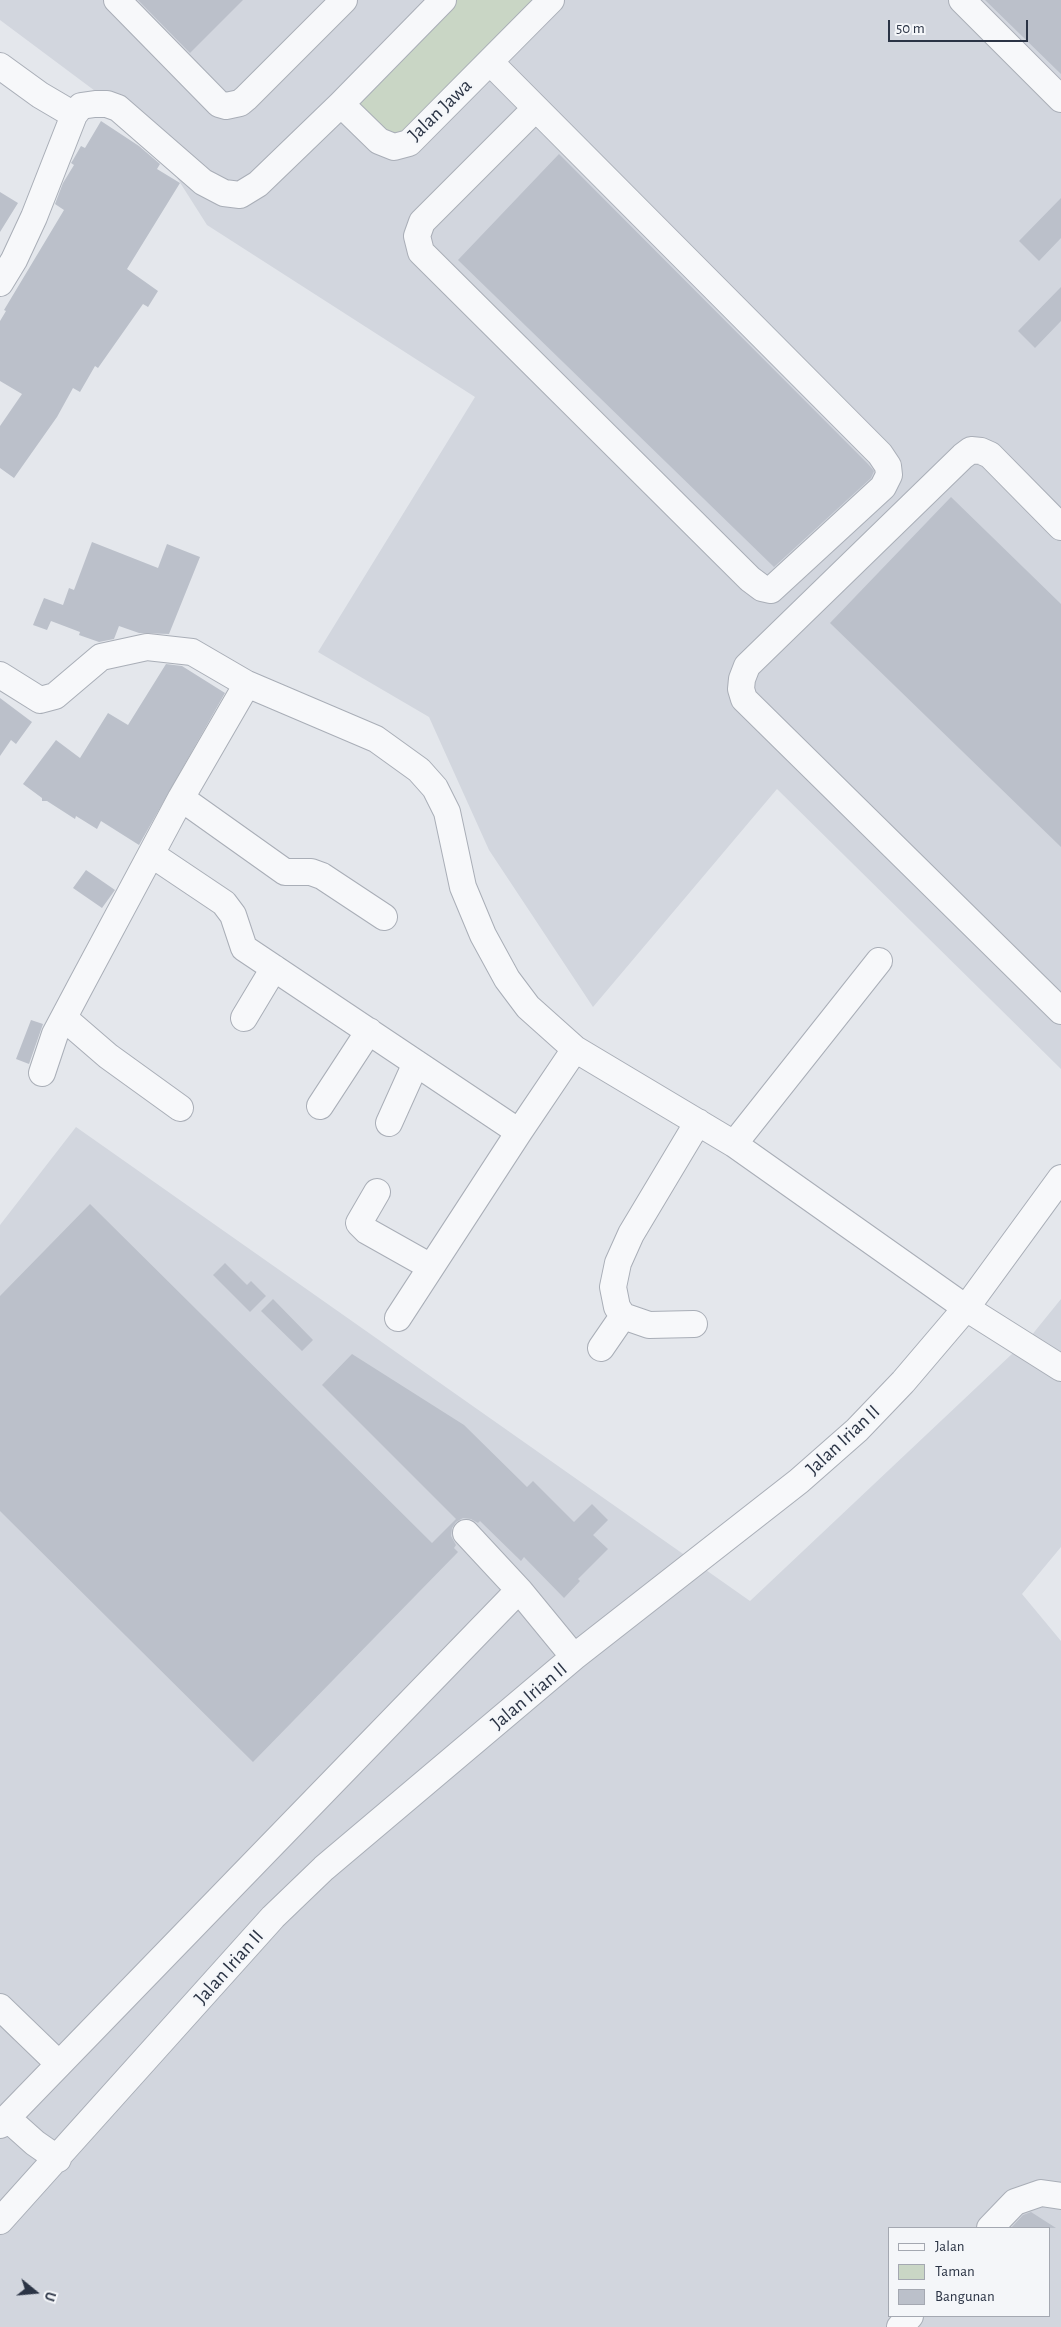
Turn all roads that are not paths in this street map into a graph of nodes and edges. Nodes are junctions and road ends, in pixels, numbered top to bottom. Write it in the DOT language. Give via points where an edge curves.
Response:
graph roads {
  1 [pos="117,0"];
  2 [pos="344,0"];
  3 [pos="443,0"];
  4 [pos="551,0"];
  5 [pos="962,0"];
  6 [pos="490,62"];
  7 [pos="0,66"];
  8 [pos="1061,99"];
  9 [pos="341,104"];
  10 [pos="535,108"];
  11 [pos="74,115"];
  12 [pos="0,283"];
  13 [pos="1061,527"];
  14 [pos="0,676"];
  15 [pos="247,684"];
  16 [pos="181,798"];
  17 [pos="151,854"];
  18 [pos="384,917"];
  19 [pos="879,961"];
  20 [pos="274,968"];
  21 [pos="1061,1011"];
  22 [pos="64,1018"];
  23 [pos="244,1018"];
  24 [pos="368,1031"];
  25 [pos="575,1049"];
  26 [pos="416,1064"];
  27 [pos="42,1073"];
  28 [pos="320,1106"];
  29 [pos="180,1108"];
  30 [pos="698,1122"];
  31 [pos="389,1123"];
  32 [pos="519,1132"];
  33 [pos="734,1144"];
  34 [pos="1061,1178"];
  35 [pos="377,1192"];
  36 [pos="431,1266"];
  37 [pos="966,1308"];
  38 [pos="623,1316"];
  39 [pos="398,1318"];
  40 [pos="694,1324"];
  41 [pos="601,1348"];
  42 [pos="1061,1368"];
  43 [pos="466,1533"];
  44 [pos="518,1590"];
  45 [pos="574,1657"];
  46 [pos="0,2007"];
  47 [pos="59,2064"];
  48 [pos="3,2122"];
  49 [pos="58,2159"];
  50 [pos="1061,2196"];
  51 [pos="0,2222"];
  52 [pos="991,2227"];
  53 [pos="909,2317"];
  54 [pos="900,2327"];
  1 -- 2 [label="street" via="220,104 226,106 246,98"];
  3 -- 9 [label="street"];
  4 -- 6 [label="street, Jalan Jawa"];
  5 -- 8 [label="street"];
  6 -- 9 [label="street, Jalan Jawa" via="409,143 394,148 380,141"];
  6 -- 10 [label="street"];
  7 -- 11 [label="street" via="40,96"];
  9 -- 11 [label="street" via="258,184 240,195 224,193 203,182 118,108 107,104 81,106"];
  10 -- 10 [label="street" via="880,454 888,466 889,475 883,487 772,590 762,588 750,579 421,252 417,236 422,222"];
  11 -- 12 [label="street" via="34,217"];
  13 -- 21 [label="street" via="990,455 981,450 971,450 746,666 741,688 744,699"];
  14 -- 15 [label="street" via="40,700 55,696 101,657 147,647 192,652"];
  15 -- 16 [label="street"];
  15 -- 25 [label="street" via="376,739 419,770 435,788 447,812 463,887 483,936 507,979 528,1007"];
  16 -- 17 [label="street"];
  16 -- 18 [label="street" via="286,872 311,872 322,876"];
  17 -- 20 [label="street" via="224,903 233,915 244,948"];
  17 -- 22 [label="street"];
  19 -- 33 [label="street"];
  20 -- 23 [label="street"];
  20 -- 24 [label="street"];
  22 -- 27 [label="street"];
  22 -- 29 [label="street" via="108,1056"];
  24 -- 26 [label="street"];
  24 -- 28 [label="street"];
  25 -- 30 [label="street"];
  25 -- 32 [label="street"];
  26 -- 31 [label="street"];
  26 -- 32 [label="street"];
  30 -- 33 [label="street"];
  30 -- 38 [label="street" via="631,1234 618,1263 613,1287 617,1307"];
  32 -- 36 [label="street"];
  33 -- 37 [label="street"];
  34 -- 37 [label="street, Jalan Irian II"];
  35 -- 36 [label="street" via="359,1223 367,1231"];
  36 -- 39 [label="street"];
  37 -- 42 [label="street"];
  37 -- 45 [label="street, Jalan Irian II" via="858,1430 799,1481"];
  38 -- 40 [label="street" via="649,1326"];
  38 -- 41 [label="street"];
  43 -- 44 [label="street"];
  44 -- 45 [label="street"];
  44 -- 47 [label="street"];
  45 -- 49 [label="street, Jalan Irian II" via="324,1868 273,1917"];
  46 -- 47 [label="street"];
  47 -- 48 [label="street"];
  48 -- 49 [label="street"];
  49 -- 51 [label="street, Jalan Irian II"];
  50 -- 52 [label="street" via="1041,2193 1015,2202"];
  53 -- 54 [label="street"];
}
